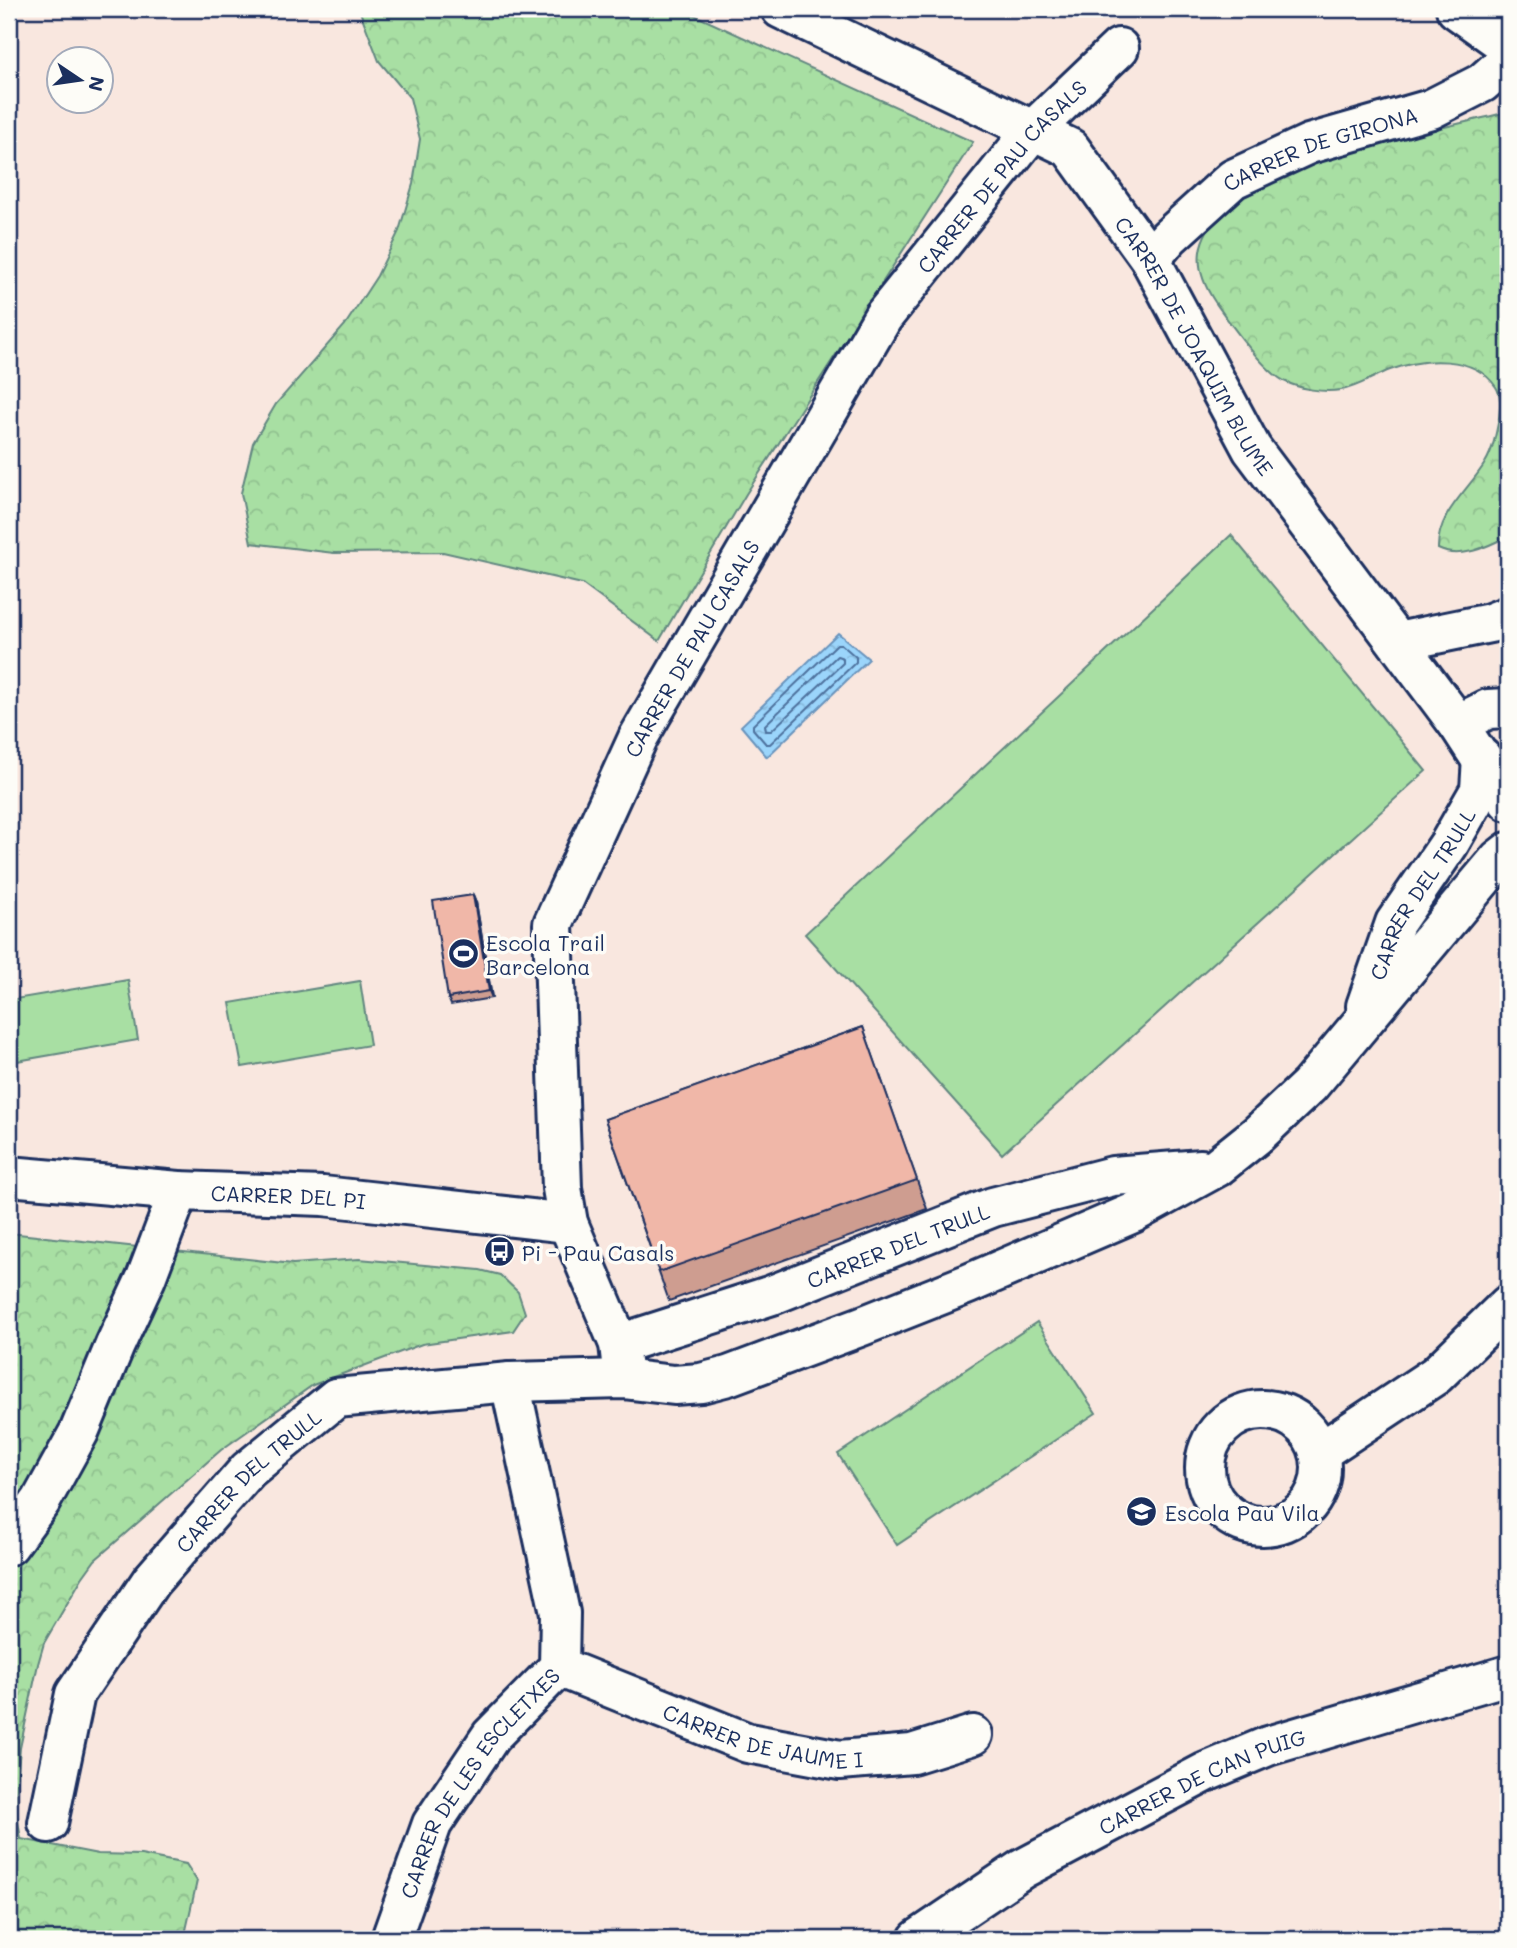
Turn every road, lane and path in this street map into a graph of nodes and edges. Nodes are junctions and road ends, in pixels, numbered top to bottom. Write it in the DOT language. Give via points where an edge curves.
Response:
graph roads {
  1 [pos="781,9"];
  2 [pos="1456,9"];
  3 [pos="1508,46"];
  4 [pos="1119,48"];
  5 [pos="1508,60"];
  6 [pos="1033,130"];
  7 [pos="1150,259"];
  8 [pos="1508,616"];
  9 [pos="1396,642"];
  10 [pos="1508,708"];
  11 [pos="1458,724"];
  12 [pos="1482,758"];
  13 [pos="1508,801"];
  14 [pos="1508,852"];
  15 [pos="1358,1030"];
  16 [pos="1217,1167"];
  17 [pos="9,1176"];
  18 [pos="179,1191"];
  19 [pos="568,1223"];
  20 [pos="1508,1305"];
  21 [pos="621,1362"];
  22 [pos="510,1382"];
  23 [pos="1320,1452"];
  24 [pos="9,1545"];
  25 [pos="559,1667"];
  26 [pos="1508,1675"];
  27 [pos="973,1735"];
  28 [pos="48,1823"];
  29 [pos="391,1939"];
  30 [pos="918,1939"];
  1 -- 6 [label="street, CARRER DE JOAQUIM BLUME"];
  2 -- 3 [label="street"];
  4 -- 6 [label="street, CARRER DE PAU CASALS"];
  5 -- 7 [label="street, CARRER DE GIRONA" via="1482,83 1431,109 1309,144 1233,178"];
  6 -- 7 [label="street, CARRER DE JOAQUIM BLUME" via="1070,148"];
  6 -- 19 [label="street, CARRER DE PAU CASALS" via="883,317 638,738 553,924 562,1188"];
  7 -- 9 [label="street, CARRER DE JOAQUIM BLUME" via="1252,449"];
  8 -- 9 [label="street"];
  9 -- 11 [label="street, CARRER DE JOAQUIM BLUME"];
  10 -- 11 [label="street" via="1488,709"];
  11 -- 12 [label="street, CARRER DE JOAQUIM BLUME"];
  12 -- 13 [label="street, CARRER DE JOAQUIM BLUME"];
  12 -- 15 [label="street, CARRER DEL TRULL" via="1480,790 1395,923"];
  14 -- 15 [label="street, CARRER DEL TRULL"];
  15 -- 16 [label="street, CARRER DEL TRULL" via="1309,1086"];
  16 -- 21 [label="street, CARRER DEL TRULL" via="1113,1176 993,1207 772,1295"];
  16 -- 21 [label="street, CARRER DEL TRULL" via="1133,1213 968,1284 728,1376 674,1385"];
  17 -- 18 [label="street, CARRER DEL PI"];
  18 -- 19 [label="street, CARRER DEL PI" via="323,1196"];
  18 -- 24 [label="street" via="79,1432 41,1501"];
  19 -- 21 [label="street, CARRER DE PAU CASALS"];
  20 -- 23 [label="street" via="1436,1374"];
  21 -- 22 [label="street, CARRER DEL TRULL"];
  22 -- 25 [label="street, CARRER DE LES ESCLETXES" via="560,1613"];
  22 -- 28 [label="street, CARRER DEL TRULL" via="336,1398 248,1470 151,1581 75,1694"];
  25 -- 27 [label="street, CARRER DE JAUME I" via="748,1743 840,1760 912,1754"];
  25 -- 29 [label="street, CARRER DE LES ESCLETXES" via="491,1736 432,1824"];
  26 -- 30 [label="street, CARRER DE CAN PUIG" via="1268,1746 1206,1772 1022,1869"];
}
